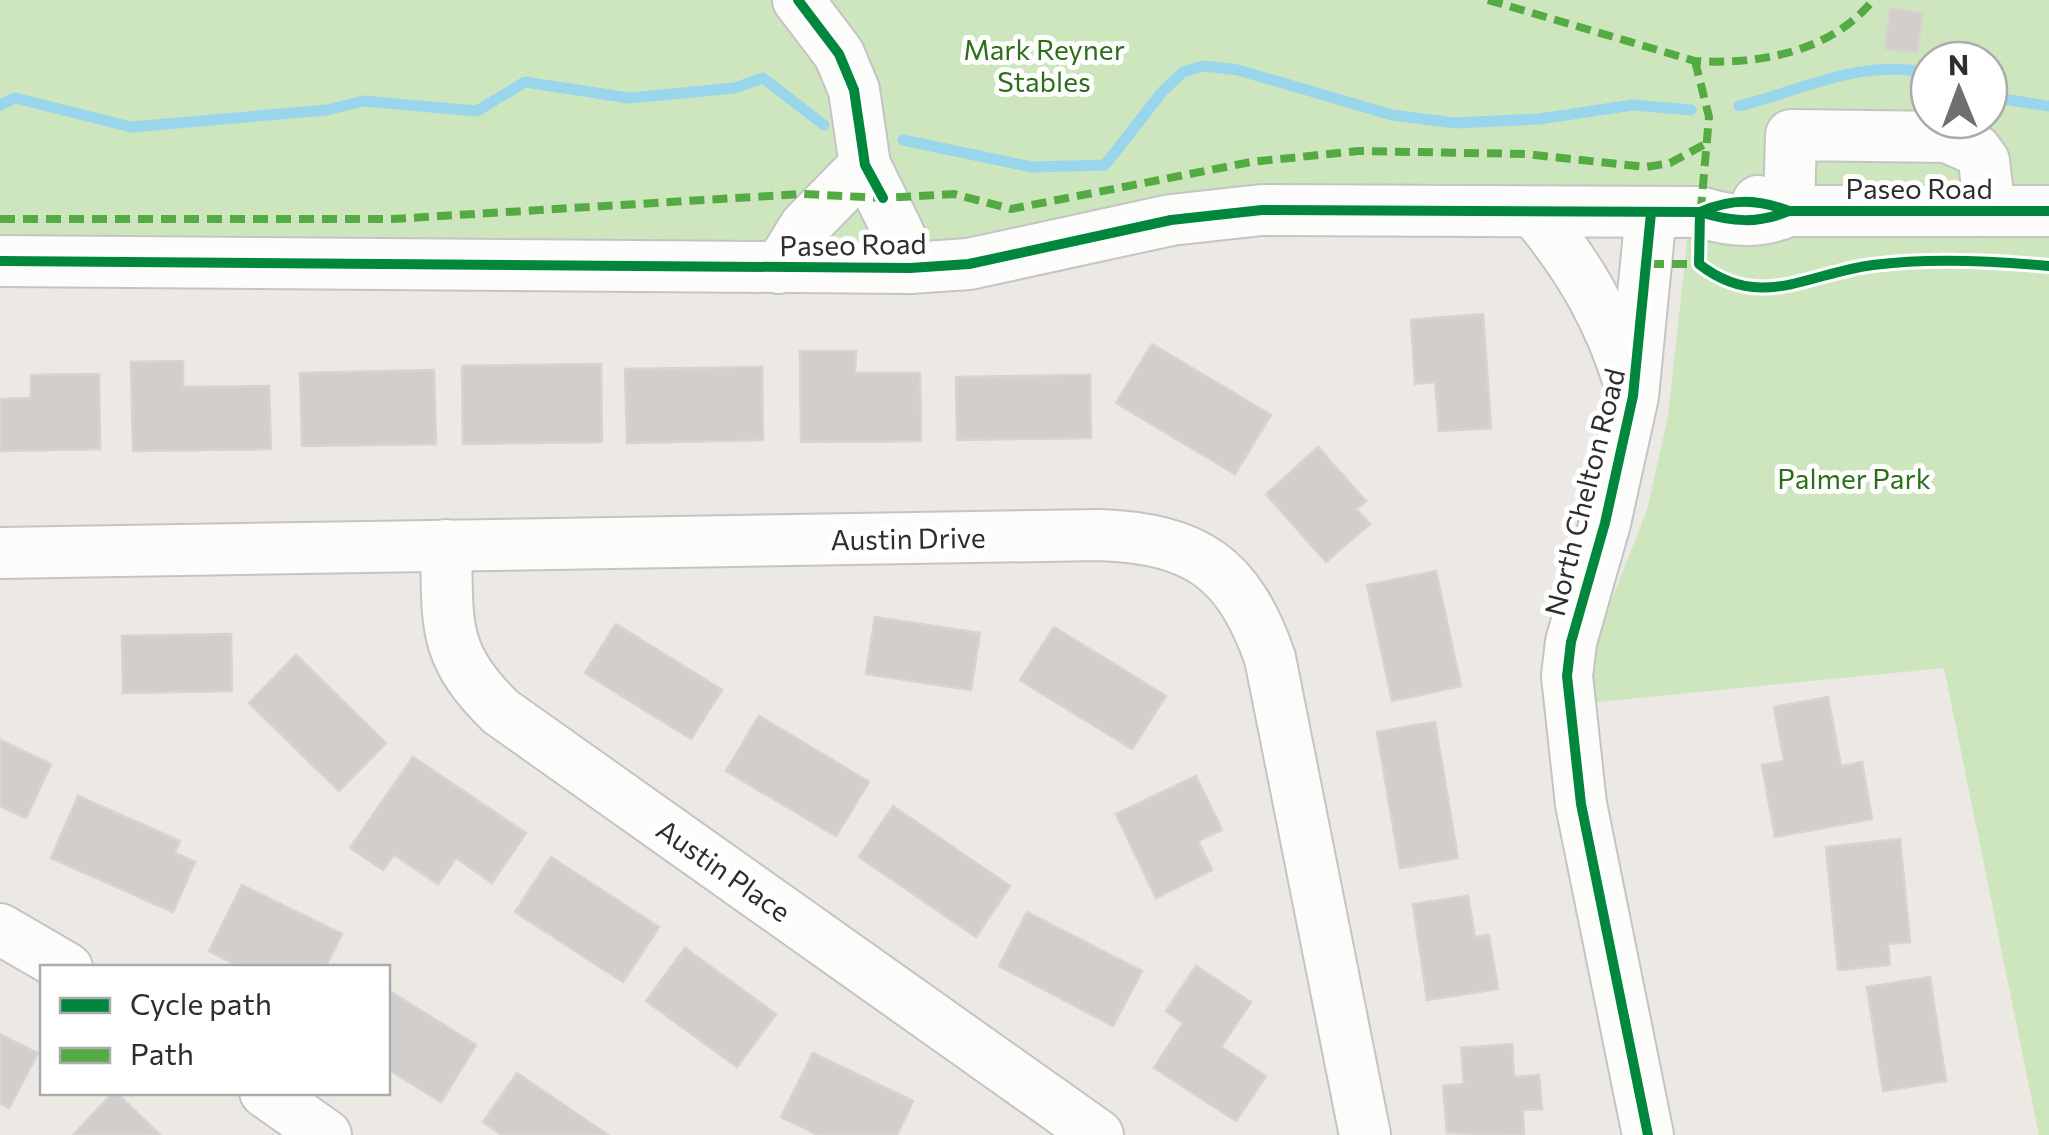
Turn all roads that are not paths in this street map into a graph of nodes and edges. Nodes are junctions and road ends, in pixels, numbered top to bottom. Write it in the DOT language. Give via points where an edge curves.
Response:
graph roads {
  1 [pos="798,0"];
  2 [pos="874,181"];
  3 [pos="1788,210"];
  4 [pos="1990,211"];
  5 [pos="2049,211"];
  6 [pos="1534,212"];
  7 [pos="1651,213"];
  8 [pos="0,261"];
  9 [pos="778,268"];
  10 [pos="910,268"];
  11 [pos="1633,396"];
  12 [pos="446,545"];
  13 [pos="0,553"];
  14 [pos="0,929"];
  15 [pos="62,965"];
  16 [pos="268,1095"];
  17 [pos="326,1135"];
  18 [pos="1098,1135"];
  19 [pos="1365,1135"];
  20 [pos="1648,1135"];
  1 -- 2 [label="street" via="839,54"];
  2 -- 9 [label="street" via="805,226"];
  2 -- 10 [label="street"];
  3 -- 4 [label="street, Paseo Road"];
  3 -- 4 [label="street" via="1791,135 1947,137 1984,161"];
  3 -- 7 [label="street, Paseo Road" via="1749,200 1700,212"];
  4 -- 5 [label="street, Paseo Road"];
  6 -- 7 [label="street, Paseo Road"];
  6 -- 10 [label="street, Paseo Road" via="1262,210 1171,220 969,264"];
  6 -- 11 [label="street, North Chelton Road" via="1574,260 1607,319"];
  7 -- 11 [label="street, North Chelton Road"];
  8 -- 9 [label="street, Paseo Road"];
  9 -- 10 [label="street, Paseo Road"];
  11 -- 20 [label="street, North Chelton Road" via="1567,676 1581,804"];
  12 -- 13 [label="street, Austin Drive"];
  12 -- 18 [label="street, Austin Place" via="450,638 460,668 501,712"];
  12 -- 19 [label="street, Austin Drive" via="1116,535 1182,548 1216,569 1242,594 1270,658"];
  14 -- 15 [label="street"];
  16 -- 17 [label="street"];
}
